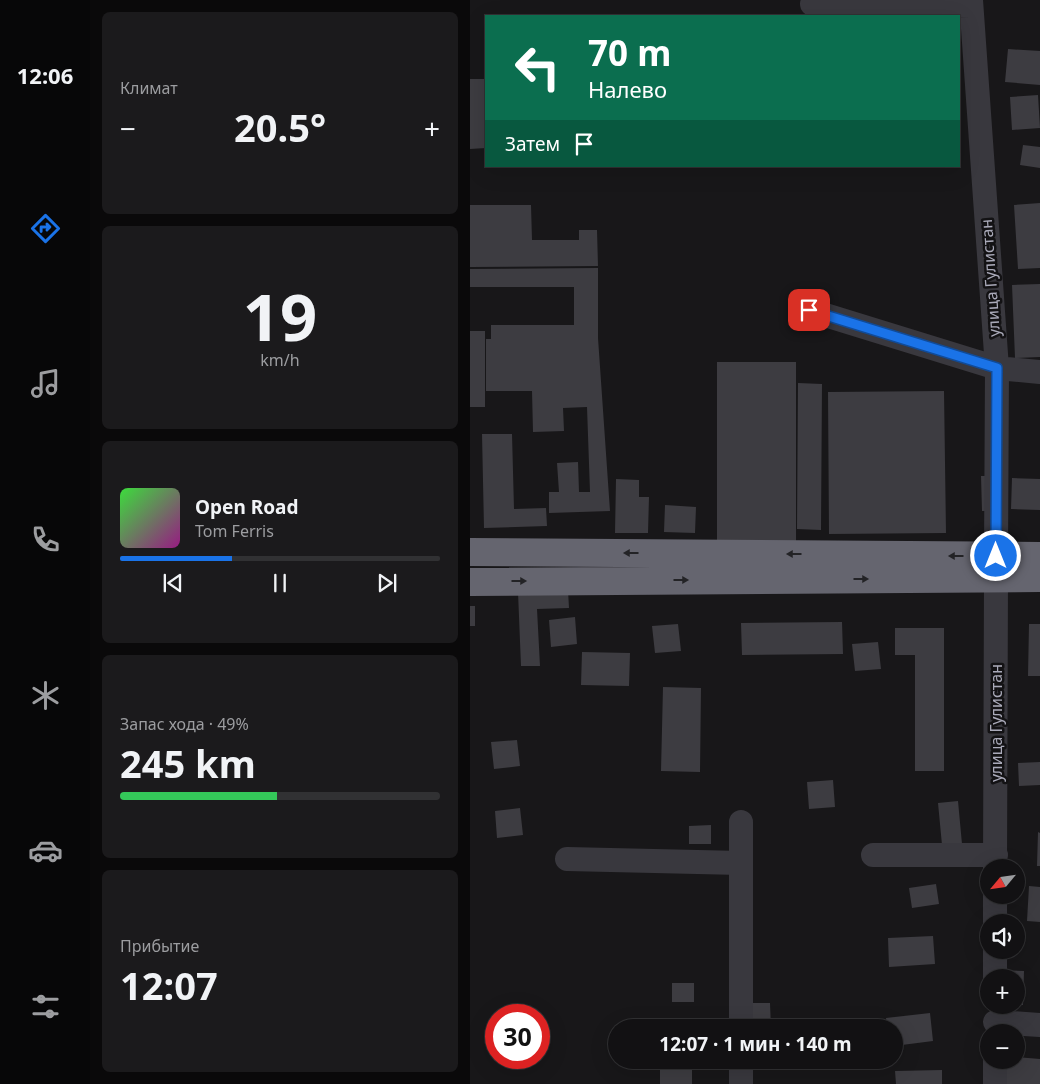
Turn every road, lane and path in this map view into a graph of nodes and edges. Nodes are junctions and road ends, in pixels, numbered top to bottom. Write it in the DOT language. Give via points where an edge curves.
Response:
graph roads {
  1 [pos="971,3"];
  2 [pos="812,4"];
  3 [pos="809,310"];
  4 [pos="997,368"];
  5 [pos="1040,372"];
  6 [pos="470,552"];
  7 [pos="1040,556"];
  8 [pos="996,567"];
  9 [pos="1040,578"];
  10 [pos="470,582"];
  11 [pos="741,822"];
  12 [pos="873,855"];
  13 [pos="567,859"];
  14 [pos="996,859"];
  15 [pos="980,860"];
  16 [pos="741,863"];
  17 [pos="741,1019"];
  18 [pos="995,1020"];
  19 [pos="1040,1025"];
  20 [pos="741,1069"];
  21 [pos="995,1069"];
  22 [pos="741,1084"];
  23 [pos="995,1084"];
  1 -- 2 [label="street"];
  1 -- 4 [label="street, улица Гулистан"];
  3 -- 4 [label="street"];
  4 -- 5 [label="street"];
  4 -- 8 [label="street, улица Гулистан"];
  8 -- 6 [label="highway, one-way"];
  7 -- 8 [label="highway"];
  8 -- 9 [label="highway"];
  10 -- 8 [label="highway, one-way"];
  8 -- 14 [label="street, улица Гулистан"];
  11 -- 16 [label="street"];
  12 -- 15 [label="street"];
  13 -- 16 [label="street"];
  16 -- 17 [label="street"];
  18 -- 19 [label="street"];
  20 -- 22 [label="street"];
  21 -- 23 [label="street"];
}
